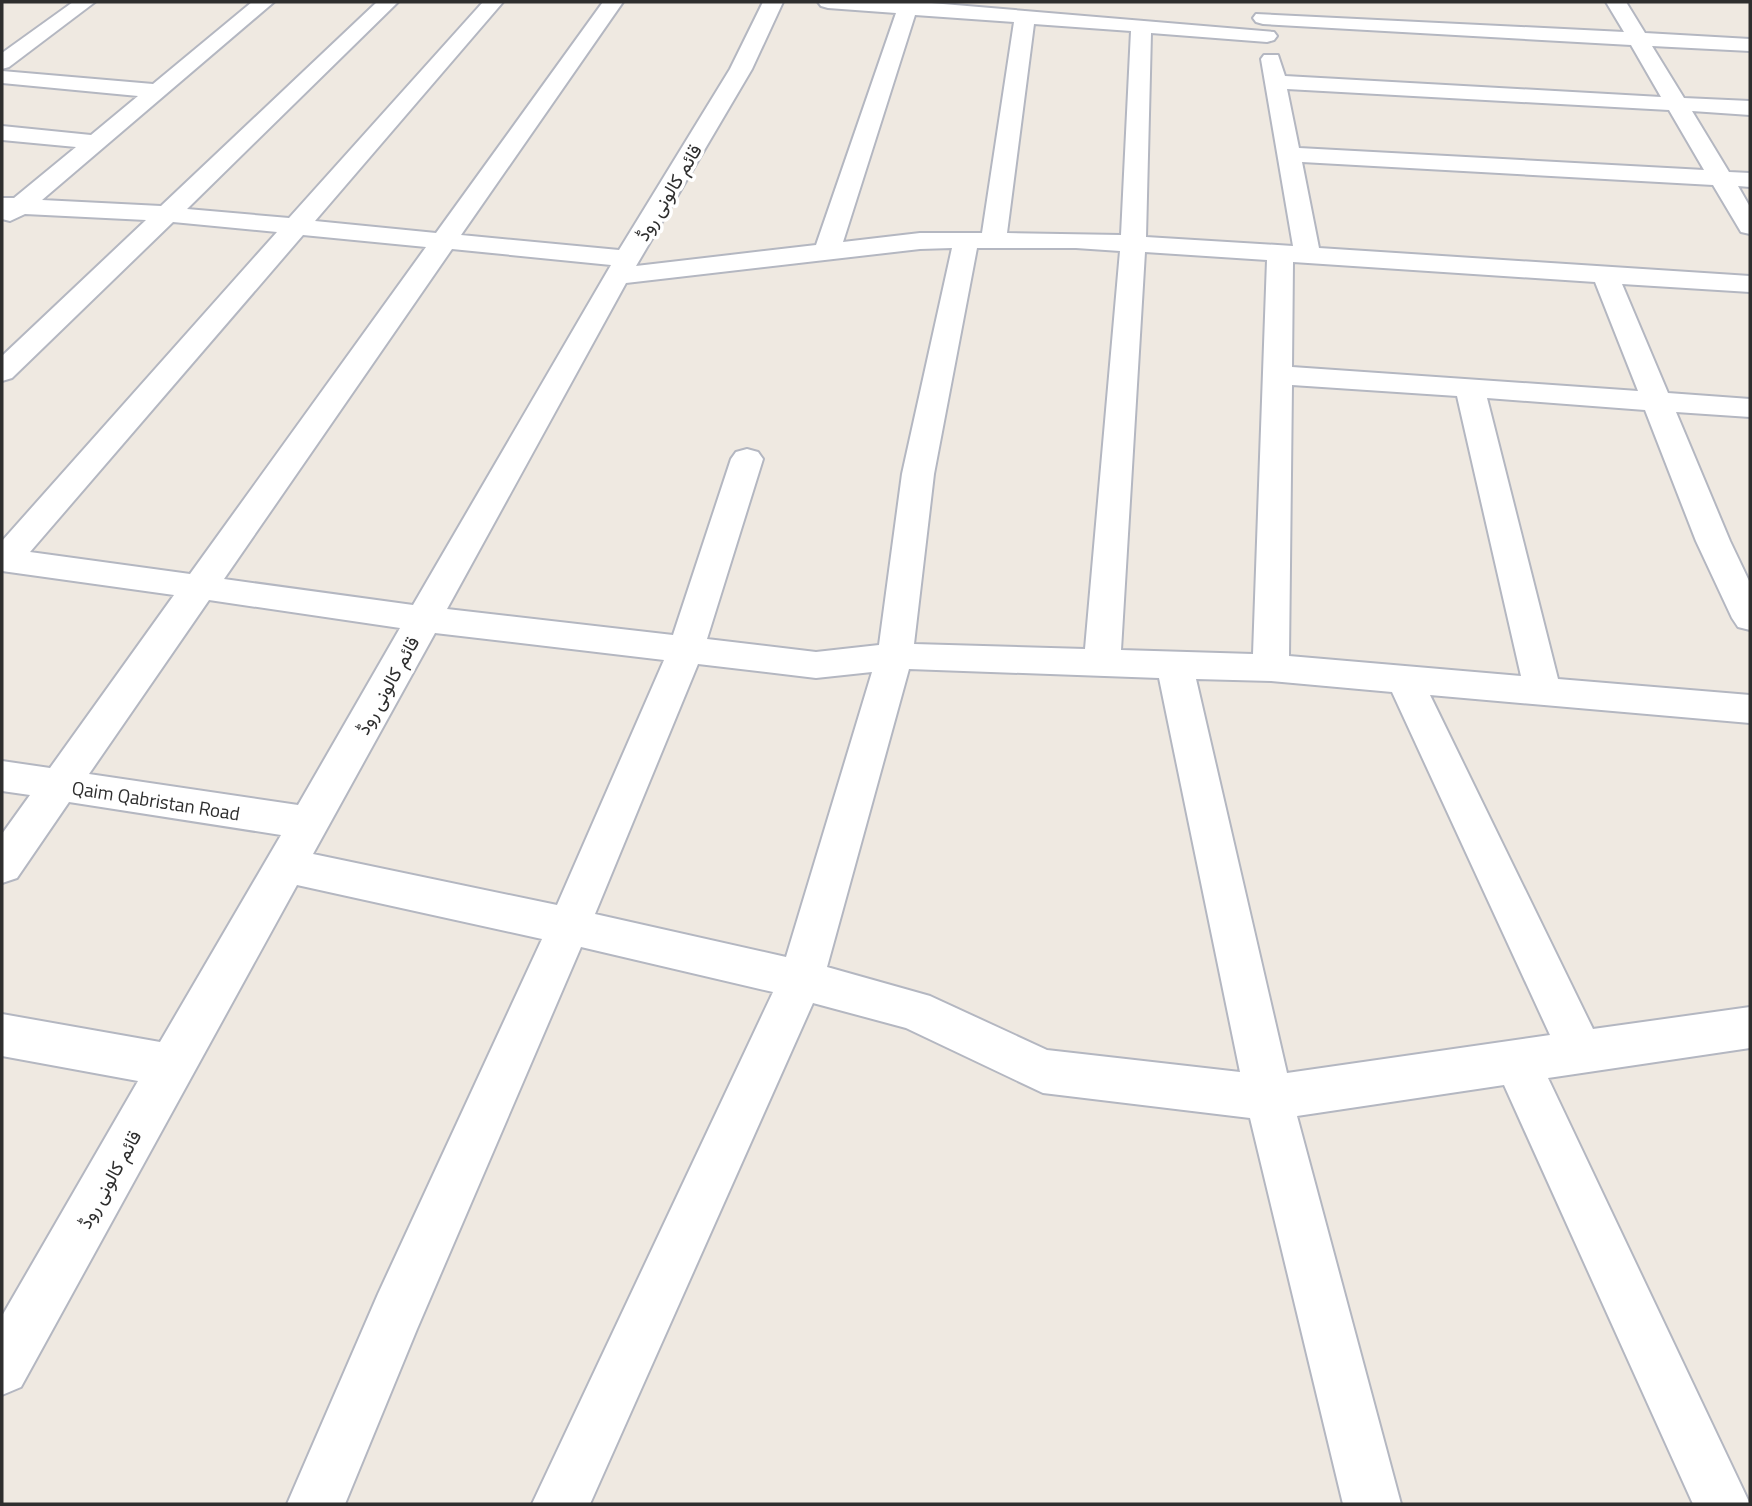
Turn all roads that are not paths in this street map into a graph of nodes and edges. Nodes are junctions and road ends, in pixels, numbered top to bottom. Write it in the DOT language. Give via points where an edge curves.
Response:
graph roads {
  1 [pos="85,2"];
  2 [pos="264,2"];
  3 [pos="388,2"];
  4 [pos="494,2"];
  5 [pos="612,2"];
  6 [pos="773,2"];
  7 [pos="828,2"];
  8 [pos="1616,2"];
  9 [pos="908,5"];
  10 [pos="1025,17"];
  11 [pos="1263,19"];
  12 [pos="1140,26"];
  13 [pos="1640,41"];
  14 [pos="1750,45"];
  15 [pos="2,63"];
  16 [pos="2,77"];
  17 [pos="1275,82"];
  18 [pos="157,91"];
  19 [pos="1678,105"];
  20 [pos="1750,108"];
  21 [pos="2,133"];
  22 [pos="96,142"];
  23 [pos="1288,154"];
  24 [pos="1722,179"];
  25 [pos="1750,180"];
  26 [pos="7,211"];
  27 [pos="166,214"];
  28 [pos="297,227"];
  29 [pos="1750,227"];
  30 [pos="444,241"];
  31 [pos="979,241"];
  32 [pos="1133,244"];
  33 [pos="827,252"];
  34 [pos="1294,254"];
  35 [pos="622,268"];
  36 [pos="1605,274"];
  37 [pos="1750,284"];
  38 [pos="2,372"];
  39 [pos="1277,375"];
  40 [pos="1470,389"];
  41 [pos="1657,402"];
  42 [pos="1750,408"];
  43 [pos="747,459"];
  44 [pos="3,559"];
  45 [pos="200,588"];
  46 [pos="1750,618"];
  47 [pos="424,620"];
  48 [pos="685,650"];
  49 [pos="895,656"];
  50 [pos="1102,663"];
  51 [pos="1175,665"];
  52 [pos="1271,668"];
  53 [pos="1404,679"];
  54 [pos="1543,691"];
  55 [pos="1750,709"];
  56 [pos="2,776"];
  57 [pos="61,785"];
  58 [pos="310,823"];
  59 [pos="285,865"];
  60 [pos="2,866"];
  61 [pos="569,926"];
  62 [pos="801,980"];
  63 [pos="1750,1027"];
  64 [pos="2,1035"];
  65 [pos="1581,1052"];
  66 [pos="1517,1062"];
  67 [pos="172,1066"];
  68 [pos="1269,1098"];
  69 [pos="2,1368"];
  70 [pos="316,1504"];
  71 [pos="561,1504"];
  72 [pos="1372,1504"];
  73 [pos="1722,1504"];
  1 -- 15 [label="street"];
  2 -- 18 [label="street"];
  3 -- 27 [label="street"];
  4 -- 28 [label="street"];
  5 -- 30 [label="street"];
  6 -- 35 [label="street, قائم کالونی روڈ" via="741,69"];
  7 -- 9 [label="street"];
  8 -- 13 [label="street"];
  9 -- 10 [label="street"];
  9 -- 33 [label="street"];
  10 -- 12 [label="street"];
  10 -- 31 [label="street"];
  11 -- 12 [label="street"];
  11 -- 13 [label="street"];
  11 -- 17 [label="street"];
  12 -- 32 [label="street"];
  13 -- 14 [label="street"];
  13 -- 19 [label="street"];
  16 -- 18 [label="street"];
  17 -- 19 [label="street"];
  17 -- 23 [label="street"];
  18 -- 22 [label="street"];
  19 -- 20 [label="street"];
  19 -- 24 [label="street"];
  21 -- 22 [label="street"];
  22 -- 26 [label="street"];
  23 -- 24 [label="street"];
  23 -- 34 [label="street"];
  24 -- 25 [label="street"];
  24 -- 29 [label="street"];
  26 -- 27 [label="street"];
  27 -- 28 [label="street"];
  27 -- 38 [label="street"];
  28 -- 30 [label="street"];
  28 -- 44 [label="street"];
  30 -- 35 [label="street"];
  30 -- 45 [label="street"];
  31 -- 32 [label="street"];
  31 -- 33 [label="street" via="920,241"];
  31 -- 49 [label="street" via="918,474"];
  32 -- 34 [label="street"];
  32 -- 50 [label="street"];
  33 -- 35 [label="street"];
  34 -- 36 [label="street"];
  34 -- 39 [label="street"];
  35 -- 47 [label="street, قائم کالونی روڈ"];
  36 -- 37 [label="street"];
  36 -- 41 [label="street"];
  39 -- 40 [label="street"];
  39 -- 52 [label="street"];
  40 -- 41 [label="street"];
  40 -- 54 [label="street"];
  41 -- 42 [label="street"];
  41 -- 46 [label="street" via="1713,541"];
  43 -- 48 [label="street"];
  44 -- 45 [label="street"];
  45 -- 47 [label="street"];
  45 -- 57 [label="street"];
  47 -- 48 [label="street"];
  47 -- 58 [label="street, قائم کالونی روڈ"];
  48 -- 49 [label="street" via="816,665"];
  48 -- 61 [label="street"];
  49 -- 50 [label="street"];
  49 -- 62 [label="street"];
  50 -- 51 [label="street"];
  51 -- 52 [label="street"];
  51 -- 68 [label="street"];
  52 -- 53 [label="street"];
  53 -- 54 [label="street"];
  53 -- 65 [label="street"];
  54 -- 55 [label="street"];
  56 -- 57 [label="street, Qaim Qabristan Road"];
  57 -- 58 [label="street, Qaim Qabristan Road"];
  57 -- 60 [label="street"];
  58 -- 59 [label="street, قائم کالونی روڈ"];
  59 -- 61 [label="street"];
  59 -- 67 [label="street, قائم کالونی روڈ"];
  61 -- 62 [label="street"];
  61 -- 70 [label="street"];
  62 -- 68 [label="street" via="914,1010 1043,1071"];
  62 -- 71 [label="street"];
  63 -- 65 [label="street"];
  64 -- 67 [label="street"];
  65 -- 66 [label="street"];
  66 -- 68 [label="street"];
  66 -- 73 [label="street"];
  67 -- 69 [label="street, قائم کالونی روڈ"];
  68 -- 72 [label="street"];
}
